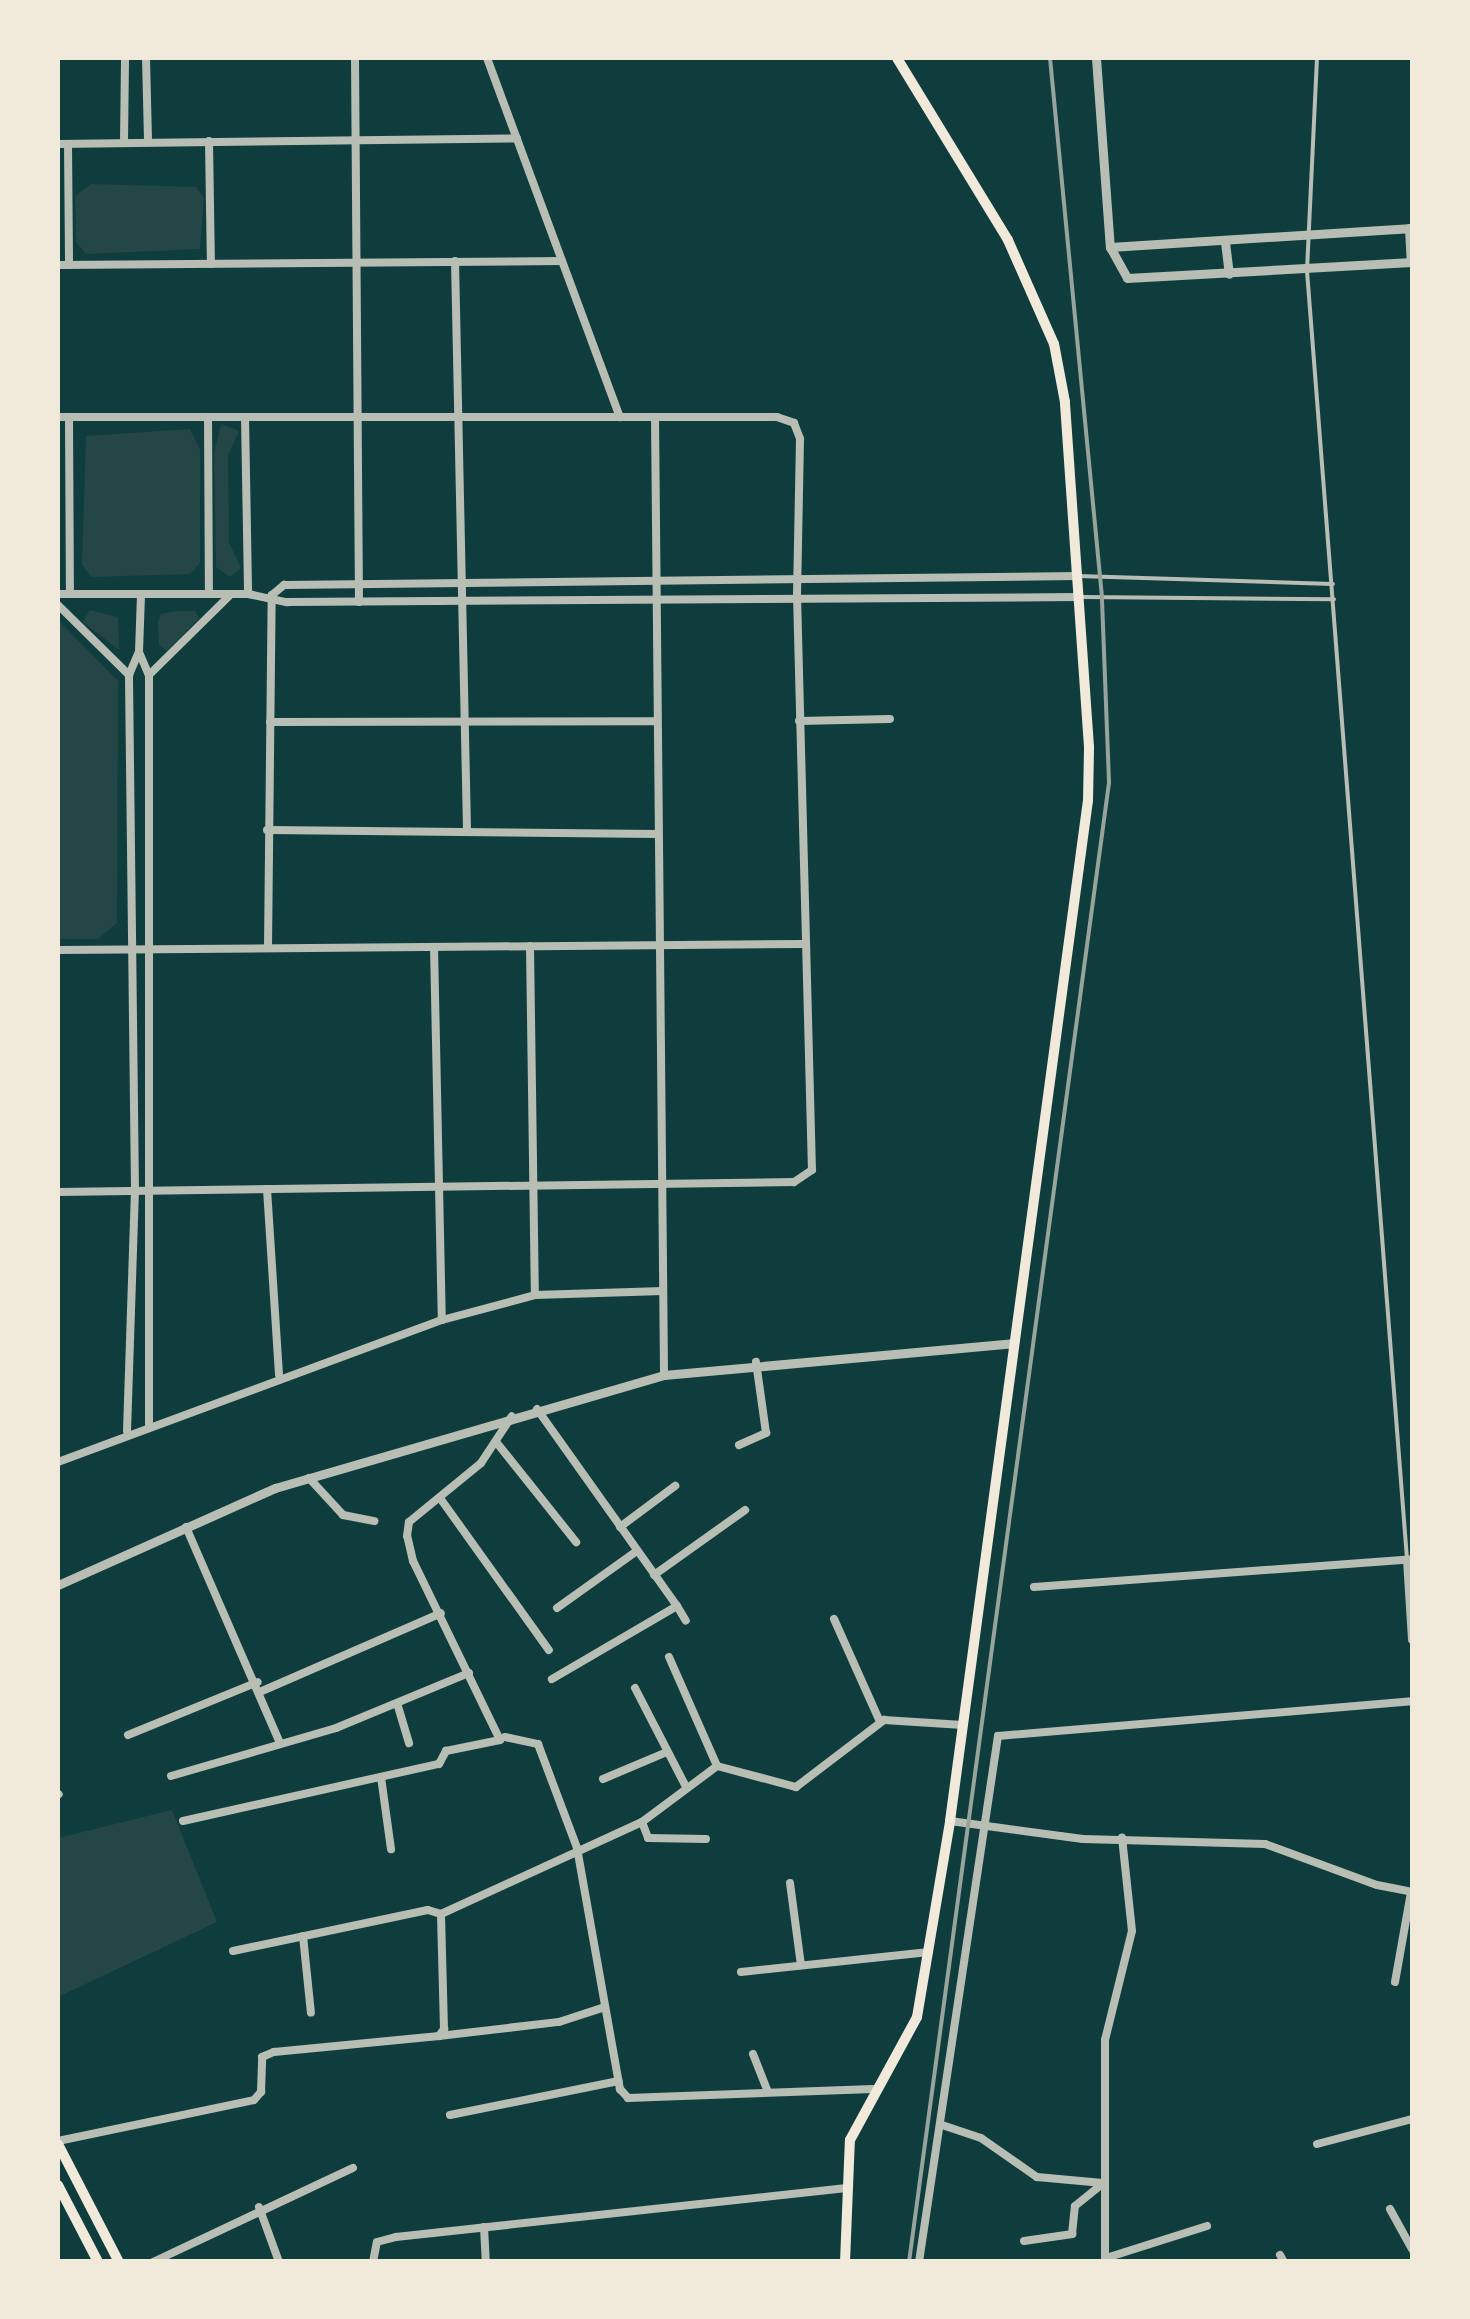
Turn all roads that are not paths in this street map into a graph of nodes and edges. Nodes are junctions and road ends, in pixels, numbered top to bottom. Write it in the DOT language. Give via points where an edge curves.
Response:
graph roads {
  1 [pos="124,58"];
  2 [pos="146,58"];
  3 [pos="355,58"];
  4 [pos="487,58"];
  5 [pos="897,58"];
  6 [pos="1096,58"];
  7 [pos="1317,58"];
  8 [pos="516,138"];
  9 [pos="209,141"];
  10 [pos="124,142"];
  11 [pos="148,142"];
  12 [pos="359,142"];
  13 [pos="58,144"];
  14 [pos="68,144"];
  15 [pos="1410,228"];
  16 [pos="1310,237"];
  17 [pos="1225,242"];
  18 [pos="1110,248"];
  19 [pos="562,260"];
  20 [pos="455,261"];
  21 [pos="1412,262"];
  22 [pos="210,264"];
  23 [pos="58,265"];
  24 [pos="68,265"];
  25 [pos="359,267"];
  26 [pos="1307,271"];
  27 [pos="1229,274"];
  28 [pos="58,416"];
  29 [pos="70,416"];
  30 [pos="208,417"];
  31 [pos="245,417"];
  32 [pos="620,417"];
  33 [pos="655,417"];
  34 [pos="458,418"];
  35 [pos="360,421"];
  36 [pos="1078,576"];
  37 [pos="798,579"];
  38 [pos="656,581"];
  39 [pos="1333,584"];
  40 [pos="462,585"];
  41 [pos="359,586"];
  42 [pos="58,594"];
  43 [pos="70,594"];
  44 [pos="141,594"];
  45 [pos="210,594"];
  46 [pos="231,594"];
  47 [pos="248,594"];
  48 [pos="272,595"];
  49 [pos="797,596"];
  50 [pos="656,597"];
  51 [pos="1078,597"];
  52 [pos="1334,599"];
  53 [pos="462,601"];
  54 [pos="359,602"];
  55 [pos="58,605"];
  56 [pos="139,652"];
  57 [pos="130,675"];
  58 [pos="149,675"];
  59 [pos="890,719"];
  60 [pos="465,721"];
  61 [pos="656,721"];
  62 [pos="800,721"];
  63 [pos="270,722"];
  64 [pos="267,830"];
  65 [pos="467,830"];
  66 [pos="657,834"];
  67 [pos="664,944"];
  68 [pos="804,944"];
  69 [pos="530,946"];
  70 [pos="434,947"];
  71 [pos="268,948"];
  72 [pos="132,949"];
  73 [pos="150,949"];
  74 [pos="58,950"];
  75 [pos="662,1182"];
  76 [pos="532,1185"];
  77 [pos="436,1186"];
  78 [pos="267,1189"];
  79 [pos="135,1191"];
  80 [pos="150,1191"];
  81 [pos="58,1192"];
  82 [pos="663,1291"];
  83 [pos="535,1295"];
  84 [pos="442,1320"];
  85 [pos="1013,1343"];
  86 [pos="756,1362"];
  87 [pos="278,1375"];
  88 [pos="664,1375"];
  89 [pos="537,1409"];
  90 [pos="512,1416"];
  91 [pos="149,1424"];
  92 [pos="127,1431"];
  93 [pos="497,1444"];
  94 [pos="739,1445"];
  95 [pos="58,1462"];
  96 [pos="309,1478"];
  97 [pos="676,1486"];
  98 [pos="440,1498"];
  99 [pos="745,1510"];
  100 [pos="374,1522"];
  101 [pos="186,1527"];
  102 [pos="620,1527"];
  103 [pos="576,1542"];
  104 [pos="637,1551"];
  105 [pos="1410,1560"];
  106 [pos="654,1575"];
  107 [pos="58,1585"];
  108 [pos="1034,1586"];
  109 [pos="677,1606"];
  110 [pos="556,1608"];
  111 [pos="441,1612"];
  112 [pos="834,1619"];
  113 [pos="686,1621"];
  114 [pos="1412,1630"];
  115 [pos="1412,1640"];
  116 [pos="550,1650"];
  117 [pos="669,1658"];
  118 [pos="469,1673"];
  119 [pos="552,1679"];
  120 [pos="260,1687"];
  121 [pos="635,1688"];
  122 [pos="1412,1701"];
  123 [pos="397,1703"];
  124 [pos="880,1722"];
  125 [pos="963,1725"];
  126 [pos="128,1735"];
  127 [pos="505,1737"];
  128 [pos="280,1743"];
  129 [pos="409,1743"];
  130 [pos="668,1752"];
  131 [pos="718,1766"];
  132 [pos="171,1776"];
  133 [pos="381,1777"];
  134 [pos="603,1779"];
  135 [pos="686,1787"];
  136 [pos="184,1821"];
  137 [pos="950,1821"];
  138 [pos="642,1822"];
  139 [pos="984,1826"];
  140 [pos="1122,1838"];
  141 [pos="706,1839"];
  142 [pos="577,1848"];
  143 [pos="391,1850"];
  144 [pos="790,1883"];
  145 [pos="1412,1892"];
  146 [pos="442,1914"];
  147 [pos="303,1936"];
  148 [pos="233,1952"];
  149 [pos="929,1952"];
  150 [pos="801,1965"];
  151 [pos="741,1972"];
  152 [pos="1395,1982"];
  153 [pos="606,2007"];
  154 [pos="311,2013"];
  155 [pos="439,2036"];
  156 [pos="753,2054"];
  157 [pos="619,2081"];
  158 [pos="874,2089"];
  159 [pos="768,2092"];
  160 [pos="450,2115"];
  161 [pos="1412,2120"];
  162 [pos="942,2125"];
  163 [pos="58,2142"];
  164 [pos="1316,2144"];
  165 [pos="353,2168"];
  166 [pos="1103,2182"];
  167 [pos="58,2185"];
  168 [pos="844,2188"];
  169 [pos="260,2207"];
  170 [pos="1390,2209"];
  171 [pos="1206,2226"];
  172 [pos="484,2227"];
  173 [pos="1024,2242"];
  174 [pos="1412,2249"];
  175 [pos="1105,2260"];
  176 [pos="98,2262"];
  177 [pos="120,2262"];
  178 [pos="153,2262"];
  179 [pos="279,2262"];
  180 [pos="373,2262"];
  181 [pos="486,2262"];
  182 [pos="845,2262"];
  183 [pos="919,2262"];
  1 -- 10 [label="street"];
  2 -- 11 [label="street"];
  3 -- 12 [label="street"];
  4 -- 8 [label="street"];
  5 -- 36 [label="main road" via="1008,240 1048,326 1065,402"];
  6 -- 18 [label="street"];
  7 -- 16 [label="lane"];
  8 -- 12 [label="street"];
  8 -- 19 [label="street"];
  9 -- 11 [label="street"];
  9 -- 12 [label="street"];
  9 -- 22 [label="street"];
  10 -- 11 [label="street"];
  10 -- 14 [label="street"];
  12 -- 25 [label="street"];
  13 -- 14 [label="street"];
  14 -- 24 [label="street"];
  15 -- 16 [label="street"];
  15 -- 21 [label="street"];
  16 -- 17 [label="street"];
  16 -- 26 [label="lane"];
  17 -- 18 [label="street"];
  17 -- 27 [label="street"];
  18 -- 27 [label="street" via="1127,278"];
  19 -- 20 [label="street"];
  19 -- 32 [label="street"];
  20 -- 25 [label="street"];
  20 -- 34 [label="street"];
  21 -- 26 [label="street"];
  22 -- 24 [label="street"];
  22 -- 25 [label="street"];
  23 -- 24 [label="street"];
  25 -- 35 [label="street"];
  26 -- 27 [label="street"];
  26 -- 39 [label="lane"];
  28 -- 29 [label="street"];
  29 -- 30 [label="street"];
  29 -- 43 [label="street"];
  30 -- 31 [label="street"];
  30 -- 45 [label="street"];
  31 -- 35 [label="street"];
  31 -- 47 [label="street"];
  32 -- 33 [label="street"];
  32 -- 34 [label="street"];
  33 -- 37 [label="street" via="776,417 794,423 800,439"];
  33 -- 38 [label="street"];
  34 -- 35 [label="street"];
  34 -- 40 [label="street"];
  35 -- 41 [label="street"];
  36 -- 37 [label="street"];
  36 -- 39 [label="lane"];
  36 -- 51 [label="main road"];
  37 -- 38 [label="street"];
  37 -- 49 [label="street"];
  38 -- 40 [label="street"];
  38 -- 50 [label="street"];
  39 -- 52 [label="lane"];
  40 -- 41 [label="street"];
  40 -- 53 [label="street"];
  41 -- 48 [label="street" via="284,585"];
  41 -- 54 [label="street"];
  42 -- 43 [label="street"];
  43 -- 44 [label="street"];
  44 -- 45 [label="street"];
  44 -- 56 [label="street"];
  45 -- 46 [label="street"];
  46 -- 47 [label="street"];
  46 -- 58 [label="street"];
  47 -- 48 [label="street"];
  48 -- 54 [label="street" via="287,602"];
  48 -- 63 [label="street"];
  49 -- 50 [label="street"];
  49 -- 51 [label="street"];
  49 -- 62 [label="street"];
  50 -- 53 [label="street"];
  50 -- 61 [label="street"];
  51 -- 52 [label="lane"];
  51 -- 85 [label="main road" via="1088,801"];
  52 -- 105 [label="lane"];
  53 -- 54 [label="street"];
  53 -- 60 [label="street"];
  55 -- 57 [label="street"];
  56 -- 57 [label="street"];
  56 -- 58 [label="street"];
  57 -- 72 [label="street"];
  58 -- 73 [label="street"];
  59 -- 62 [label="street"];
  60 -- 61 [label="street"];
  60 -- 63 [label="street"];
  60 -- 65 [label="street"];
  61 -- 66 [label="street"];
  62 -- 68 [label="street"];
  63 -- 64 [label="street"];
  64 -- 65 [label="street"];
  64 -- 71 [label="street"];
  65 -- 66 [label="street"];
  66 -- 67 [label="street"];
  67 -- 68 [label="street"];
  67 -- 69 [label="street"];
  67 -- 75 [label="street"];
  68 -- 75 [label="street" via="812,1170 794,1182"];
  69 -- 70 [label="street"];
  69 -- 76 [label="street"];
  70 -- 71 [label="street"];
  70 -- 77 [label="street"];
  71 -- 73 [label="street"];
  72 -- 73 [label="street"];
  72 -- 74 [label="street"];
  72 -- 79 [label="street"];
  73 -- 80 [label="street"];
  75 -- 76 [label="street"];
  75 -- 82 [label="street"];
  76 -- 77 [label="street"];
  76 -- 83 [label="street"];
  77 -- 78 [label="street"];
  77 -- 84 [label="street"];
  78 -- 80 [label="street"];
  78 -- 87 [label="street"];
  79 -- 80 [label="street"];
  79 -- 81 [label="street"];
  79 -- 92 [label="street"];
  80 -- 91 [label="street"];
  82 -- 83 [label="street"];
  82 -- 88 [label="street"];
  83 -- 84 [label="street"];
  84 -- 87 [label="street"];
  85 -- 86 [label="street"];
  85 -- 125 [label="main road"];
  86 -- 88 [label="street"];
  86 -- 94 [label="street" via="766,1433"];
  87 -- 91 [label="street"];
  88 -- 89 [label="street"];
  89 -- 90 [label="street"];
  89 -- 102 [label="street"];
  90 -- 93 [label="street"];
  90 -- 96 [label="street"];
  91 -- 92 [label="street"];
  92 -- 95 [label="street"];
  93 -- 98 [label="street"];
  93 -- 103 [label="street"];
  96 -- 100 [label="street" via="344,1515"];
  96 -- 101 [label="street"];
  97 -- 102 [label="street"];
  98 -- 111 [label="street" via="409,1522 407,1536"];
  98 -- 116 [label="street"];
  99 -- 106 [label="street"];
  101 -- 107 [label="street"];
  101 -- 120 [label="street"];
  102 -- 104 [label="street"];
  104 -- 106 [label="street"];
  104 -- 110 [label="street"];
  105 -- 108 [label="street"];
  105 -- 114 [label="street"];
  106 -- 109 [label="street"];
  109 -- 113 [label="street"];
  109 -- 119 [label="street"];
  111 -- 118 [label="street"];
  111 -- 120 [label="street"];
  112 -- 124 [label="street"];
  114 -- 115 [label="street"];
  117 -- 131 [label="street"];
  118 -- 123 [label="street"];
  118 -- 133 [label="street" via="500,1740 446,1751 438,1764"];
  120 -- 126 [label="street"];
  120 -- 128 [label="street"];
  121 -- 130 [label="street"];
  122 -- 139 [label="street" via="998,1736"];
  123 -- 128 [label="street"];
  123 -- 129 [label="street"];
  124 -- 125 [label="street"];
  124 -- 131 [label="street" via="796,1787"];
  125 -- 137 [label="main road"];
  127 -- 142 [label="street" via="538,1744"];
  128 -- 132 [label="street"];
  130 -- 134 [label="street"];
  130 -- 135 [label="street"];
  131 -- 135 [label="street"];
  133 -- 136 [label="street"];
  133 -- 143 [label="street"];
  135 -- 138 [label="street"];
  137 -- 139 [label="street"];
  137 -- 149 [label="main road"];
  138 -- 141 [label="street" via="648,1838"];
  138 -- 142 [label="street"];
  139 -- 140 [label="street"];
  139 -- 162 [label="street"];
  140 -- 145 [label="street" via="1266,1844"];
  140 -- 166 [label="street" via="1132,1931 1105,2040"];
  142 -- 146 [label="street"];
  142 -- 153 [label="street"];
  144 -- 150 [label="street"];
  145 -- 152 [label="street"];
  146 -- 147 [label="street" via="428,1910"];
  146 -- 155 [label="street"];
  147 -- 148 [label="street"];
  147 -- 154 [label="street"];
  149 -- 150 [label="street"];
  149 -- 158 [label="main road" via="910,2035"];
  150 -- 151 [label="street"];
  153 -- 155 [label="street" via="559,2022"];
  153 -- 157 [label="street"];
  155 -- 163 [label="street" via="274,2052 262,2056 261,2092 254,2100"];
  156 -- 159 [label="street"];
  157 -- 159 [label="street" via="628,2098 642,2101"];
  157 -- 160 [label="street"];
  158 -- 159 [label="street"];
  158 -- 168 [label="main road" via="850,2140"];
  161 -- 164 [label="street"];
  162 -- 166 [label="street" via="981,2138 1037,2177"];
  162 -- 183 [label="street"];
  163 -- 177 [label="main road"];
  165 -- 169 [label="street"];
  166 -- 173 [label="street" via="1076,2206 1072,2234"];
  166 -- 175 [label="street"];
  167 -- 176 [label="main road"];
  168 -- 172 [label="street"];
  168 -- 182 [label="main road"];
  169 -- 178 [label="street"];
  169 -- 179 [label="street"];
  170 -- 174 [label="street"];
  171 -- 175 [label="street"];
  172 -- 180 [label="street" via="382,2239"];
  172 -- 181 [label="street"];
}
